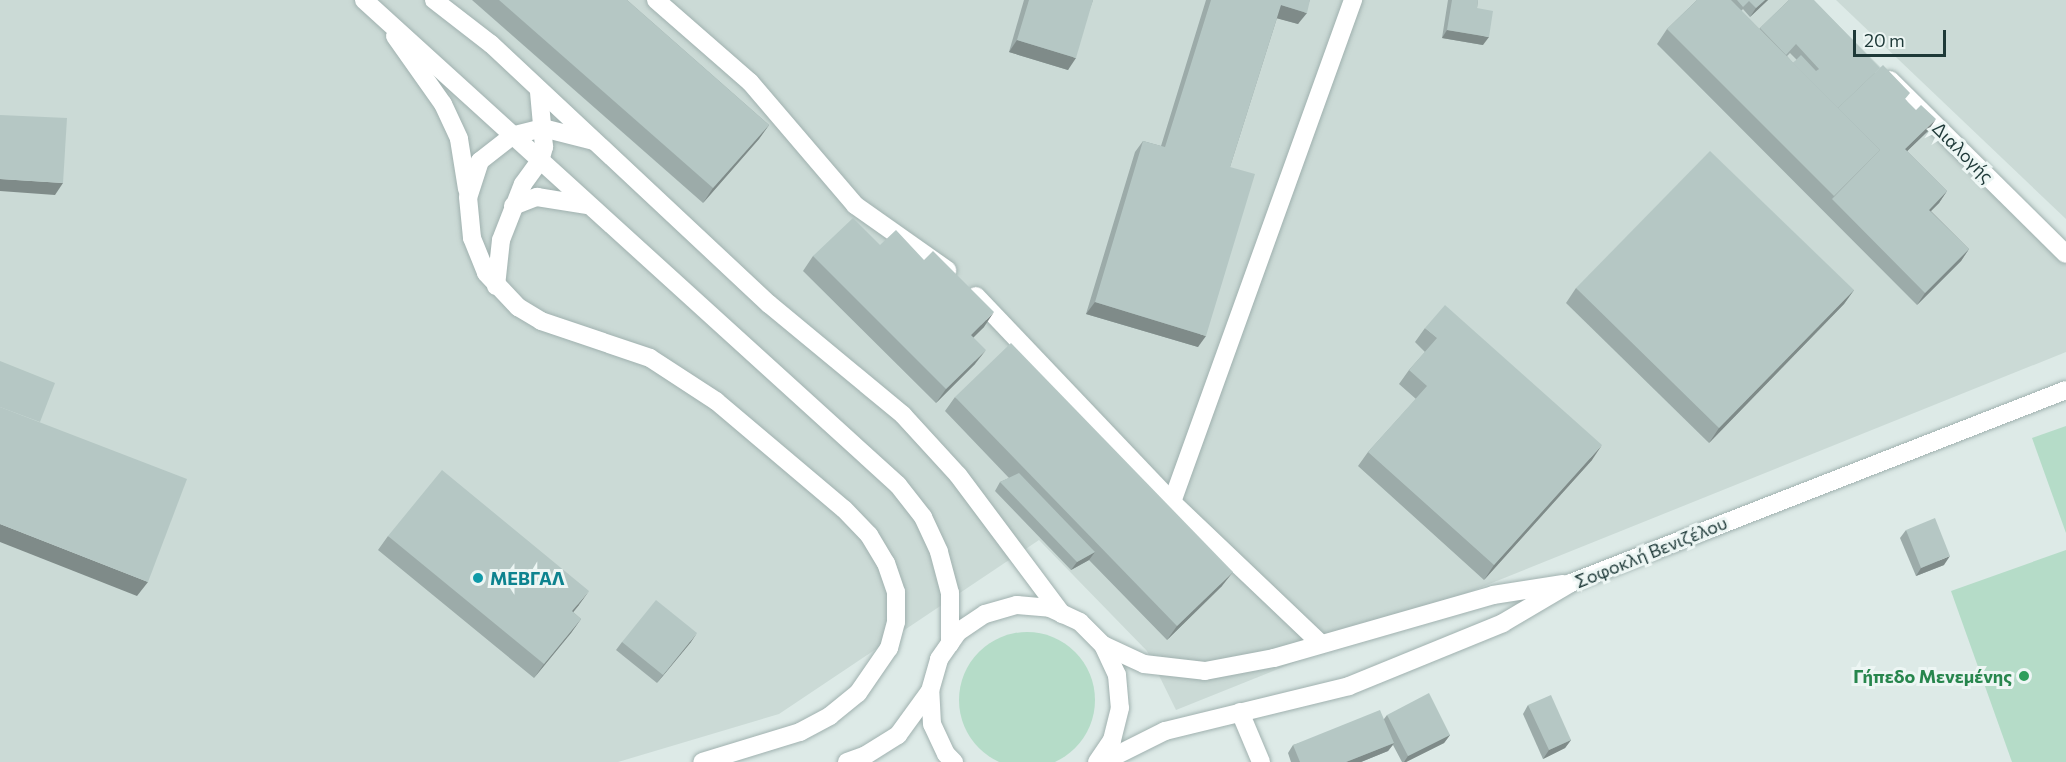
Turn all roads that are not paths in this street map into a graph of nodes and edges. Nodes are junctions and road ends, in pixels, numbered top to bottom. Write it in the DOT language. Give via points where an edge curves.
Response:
graph roads {
  1 [pos="364,0"];
  2 [pos="434,0"];
  3 [pos="656,0"];
  4 [pos="1353,0"];
  5 [pos="383,16"];
  6 [pos="1878,68"];
  7 [pos="539,92"];
  8 [pos="543,128"];
  9 [pos="512,136"];
  10 [pos="594,141"];
  11 [pos="540,161"];
  12 [pos="468,197"];
  13 [pos="588,205"];
  14 [pos="513,206"];
  15 [pos="2066,254"];
  16 [pos="496,286"];
  17 [pos="2066,390"];
  18 [pos="1172,502"];
  19 [pos="1571,583"];
  20 [pos="1062,614"];
  21 [pos="950,644"];
  22 [pos="1321,644"];
  23 [pos="1103,645"];
  24 [pos="930,691"];
  25 [pos="1240,712"];
  26 [pos="702,762"];
  27 [pos="847,762"];
  28 [pos="954,762"];
  29 [pos="1097,762"];
  30 [pos="1103,762"];
  31 [pos="1261,762"];
  1 -- 5 [label="street"];
  2 -- 7 [label="street" via="491,44"];
  3 -- 18 [label="street" via="750,82 855,205 961,280"];
  4 -- 18 [label="street"];
  5 -- 9 [label="street"];
  5 -- 12 [label="street" via="451,121 466,170"];
  6 -- 15 [label="street, Διαλογής"];
  7 -- 8 [label="street"];
  7 -- 10 [label="street"];
  8 -- 9 [label="street"];
  8 -- 10 [label="street"];
  8 -- 11 [label="street"];
  9 -- 11 [label="street"];
  9 -- 12 [label="street" via="480,161"];
  10 -- 20 [label="street" via="769,304 903,415 958,475"];
  11 -- 13 [label="street"];
  11 -- 14 [label="street"];
  12 -- 16 [label="street" via="472,238 486,273"];
  13 -- 14 [label="street" via="537,196"];
  13 -- 21 [label="street" via="898,485 923,517 939,552 950,593"];
  14 -- 16 [label="street" via="501,240"];
  16 -- 26 [label="street" via="518,307 541,321 619,345 683,376 844,509 869,535 886,563 896,592 896,621 889,648 858,693 830,716 801,732"];
  17 -- 19 [label="street, Σοφοκλή Βενιζέλου"];
  18 -- 22 [label="street"];
  19 -- 22 [label="street" via="1494,595"];
  19 -- 25 [label="street, Σοφοκλή Βενιζέλου" via="1503,623 1349,686"];
  20 -- 21 [label="street" via="1050,608 1017,605 985,614 958,632"];
  20 -- 23 [label="street" via="1080,622"];
  21 -- 24 [label="street" via="939,659"];
  22 -- 23 [label="street" via="1205,671 1144,664"];
  23 -- 29 [label="street" via="1117,675 1120,708 1112,740"];
  24 -- 27 [label="street" via="898,735"];
  24 -- 28 [label="street" via="932,724"];
  25 -- 30 [label="street, Σοφοκλή Βενιζέλου" via="1165,731"];
  25 -- 31 [label="street"];
}
